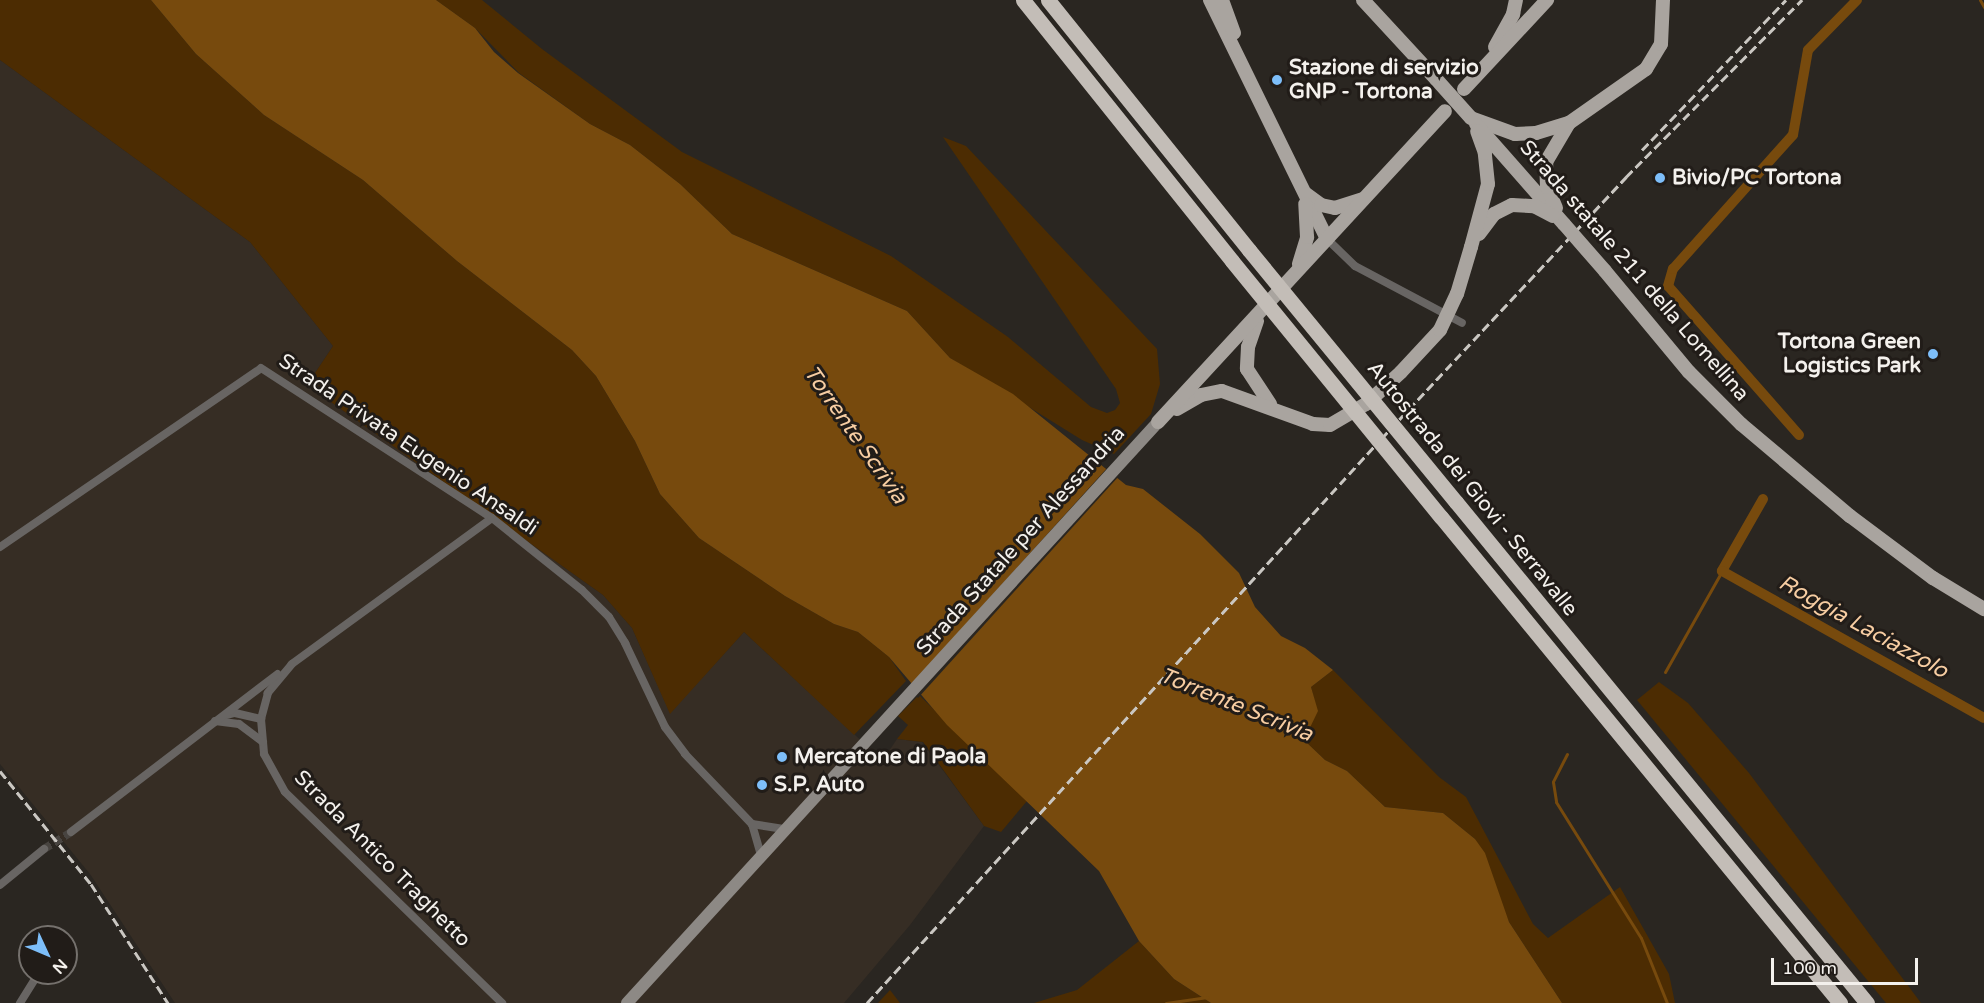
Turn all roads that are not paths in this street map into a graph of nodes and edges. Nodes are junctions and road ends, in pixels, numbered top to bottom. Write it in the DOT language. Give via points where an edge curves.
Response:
graph roads {
  1 [pos="1023,0"];
  2 [pos="1048,0"];
  3 [pos="1210,0"];
  4 [pos="1222,0"];
  5 [pos="1363,0"];
  6 [pos="1369,0"];
  7 [pos="1516,0"];
  8 [pos="1549,0"];
  9 [pos="1658,0"];
  10 [pos="1663,0"];
  11 [pos="1665,17"];
  12 [pos="1386,26"];
  13 [pos="1239,55"];
  14 [pos="1478,74"];
  15 [pos="1464,89"];
  16 [pos="1445,111"];
  17 [pos="1471,118"];
  18 [pos="1569,123"];
  19 [pos="1302,190"];
  20 [pos="1368,195"];
  21 [pos="1564,224"];
  22 [pos="1327,239"];
  23 [pos="1471,247"];
  24 [pos="1296,272"];
  25 [pos="1261,312"];
  26 [pos="1462,323"];
  27 [pos="1271,406"];
  28 [pos="1158,422"];
  29 [pos="492,518"];
  30 [pos="0,547"];
  31 [pos="1984,609"];
  32 [pos="292,664"];
  33 [pos="261,719"];
  34 [pos="215,721"];
  35 [pos="263,742"];
  36 [pos="752,824"];
  37 [pos="784,829"];
  38 [pos="71,832"];
  39 [pos="44,849"];
  40 [pos="761,855"];
  41 [pos="0,885"];
  42 [pos="31,985"];
  43 [pos="628,1002"];
  44 [pos="20,1003"];
  45 [pos="502,1003"];
  46 [pos="1840,1003"];
  47 [pos="1867,1003"];
  1 -- 46 [label="highway, Autostrada dei Giovi - Serravalle, bridge"];
  2 -- 47 [label="highway, Autostrada dei Giovi - Serravalle, bridge"];
  3 -- 13 [label="main road"];
  4 -- 13 [label="main road"];
  5 -- 12 [label="main road, Strada statale 211 della Lomellina"];
  6 -- 12 [label="main road"];
  7 -- 14 [label="main road" via="1504,34"];
  8 -- 14 [label="main road"];
  9 -- 11 [label="main road"];
  10 -- 11 [label="main road"];
  11 -- 18 [label="main road" via="1661,44 1646,69"];
  12 -- 17 [label="main road, Strada statale 211 della Lomellina, bridge"];
  13 -- 19 [label="main road"];
  14 -- 15 [label="main road"];
  16 -- 20 [label="main road, Strada Statale per Alessandria"];
  17 -- 18 [label="main road" via="1515,134 1536,133"];
  17 -- 21 [label="main road, Strada statale 211 della Lomellina"];
  17 -- 23 [label="main road" via="1488,169 1486,193"];
  18 -- 21 [label="main road" via="1549,151 1545,174"];
  19 -- 20 [label="main road" via="1321,205 1335,208"];
  19 -- 22 [label="main road"];
  19 -- 24 [label="main road" via="1307,237"];
  20 -- 22 [label="main road, Strada Statale per Alessandria"];
  21 -- 23 [label="main road" via="1534,206 1512,205 1494,214"];
  21 -- 31 [label="main road, Strada statale 211 della Lomellina, bridge" via="1689,372 1741,424 1850,516 1933,578"];
  22 -- 24 [label="main road, Strada Statale per Alessandria"];
  22 -- 26 [label="street" via="1354,266"];
  23 -- 27 [label="main road, bridge" via="1449,313 1426,347 1366,404 1330,425 1313,424"];
  24 -- 25 [label="main road, Strada Statale per Alessandria"];
  25 -- 27 [label="main road" via="1248,347 1247,369"];
  25 -- 28 [label="main road, Strada Statale per Alessandria"];
  27 -- 28 [label="main road" via="1236,393 1211,392 1189,401"];
  28 -- 37 [label="main road, Strada Statale per Alessandria"];
  29 -- 30 [label="street, Strada Privata Eugenio Ansaldi" via="261,368"];
  29 -- 32 [label="street, Strada Antico Traghetto"];
  29 -- 36 [label="street, Strada Privata Eugenio Ansaldi" via="582,590 609,617 665,727 685,754"];
  32 -- 33 [label="street, Strada Antico Traghetto" via="268,693"];
  32 -- 34 [label="street, Strada Antico Traghetto"];
  33 -- 34 [label="street" via="235,713"];
  33 -- 35 [label="street, Strada Antico Traghetto"];
  34 -- 35 [label="street" via="239,724"];
  34 -- 38 [label="street, Strada Antico Traghetto"];
  35 -- 45 [label="street, Strada Antico Traghetto" via="273,773 298,807"];
  36 -- 37 [label="street"];
  36 -- 40 [label="street, Strada Privata Eugenio Ansaldi"];
  37 -- 40 [label="main road, Strada Statale per Alessandria"];
  39 -- 41 [label="street"];
  40 -- 43 [label="main road, Strada Statale per Alessandria"];
  42 -- 44 [label="street"];
}
